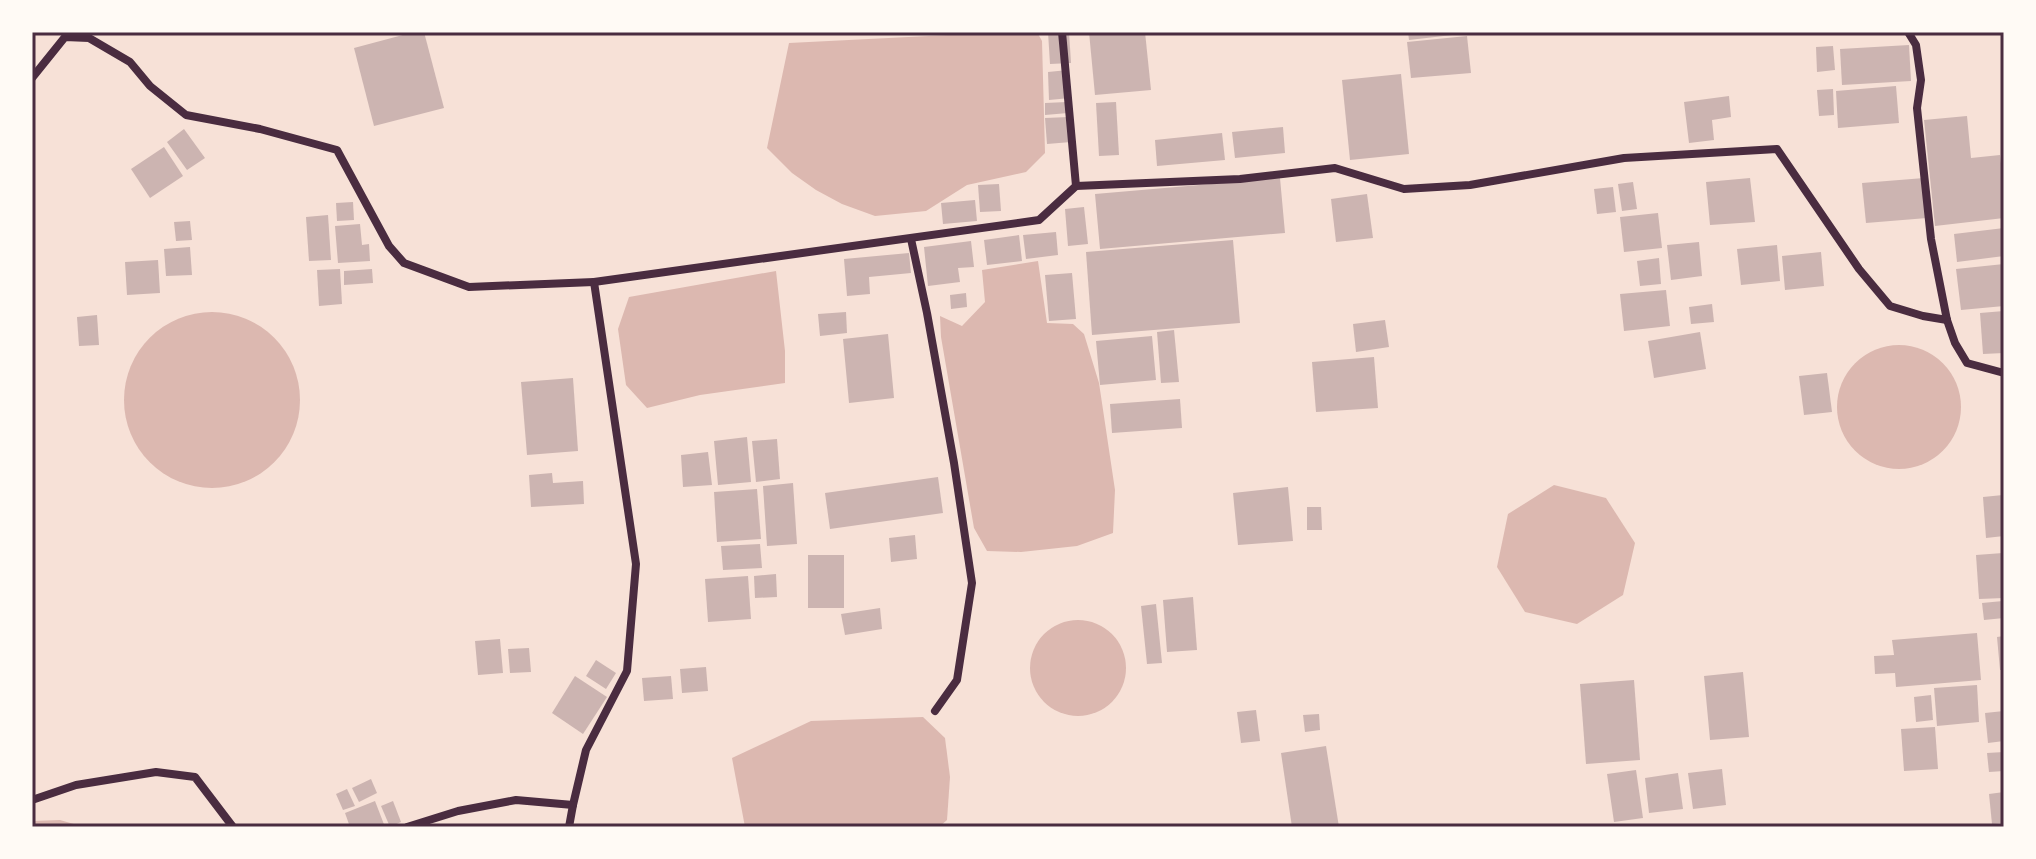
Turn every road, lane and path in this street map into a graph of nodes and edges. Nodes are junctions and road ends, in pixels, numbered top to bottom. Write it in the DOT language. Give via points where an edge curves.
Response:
graph roads {
  1 [pos="1062,32"];
  2 [pos="1908,32"];
  3 [pos="32,78"];
  4 [pos="1076,186"];
  5 [pos="911,239"];
  6 [pos="594,282"];
  7 [pos="1947,320"];
  8 [pos="2004,373"];
  9 [pos="935,711"];
  10 [pos="32,800"];
  11 [pos="573,805"];
  12 [pos="233,827"];
  13 [pos="407,827"];
  14 [pos="569,827"];
  1 -- 4 [label="street"];
  2 -- 7 [label="street" via="1916,45 1921,80 1917,108 1931,239"];
  3 -- 6 [label="street" via="65,37 89,38 130,62 186,115 337,150 389,246 404,263 469,287"];
  4 -- 5 [label="street" via="1039,220"];
  4 -- 7 [label="street" via="1240,179 1335,168 1404,189 1470,185 1624,158 1777,149 1890,306"];
  5 -- 6 [label="street"];
  5 -- 9 [label="street" via="972,583 957,680"];
  6 -- 11 [label="street" via="636,564 627,671 586,750"];
  7 -- 8 [label="street" via="1967,363"];
  10 -- 12 [label="street" via="76,785 156,772 195,777"];
  11 -- 13 [label="street" via="516,800"];
  11 -- 14 [label="street"];
}
